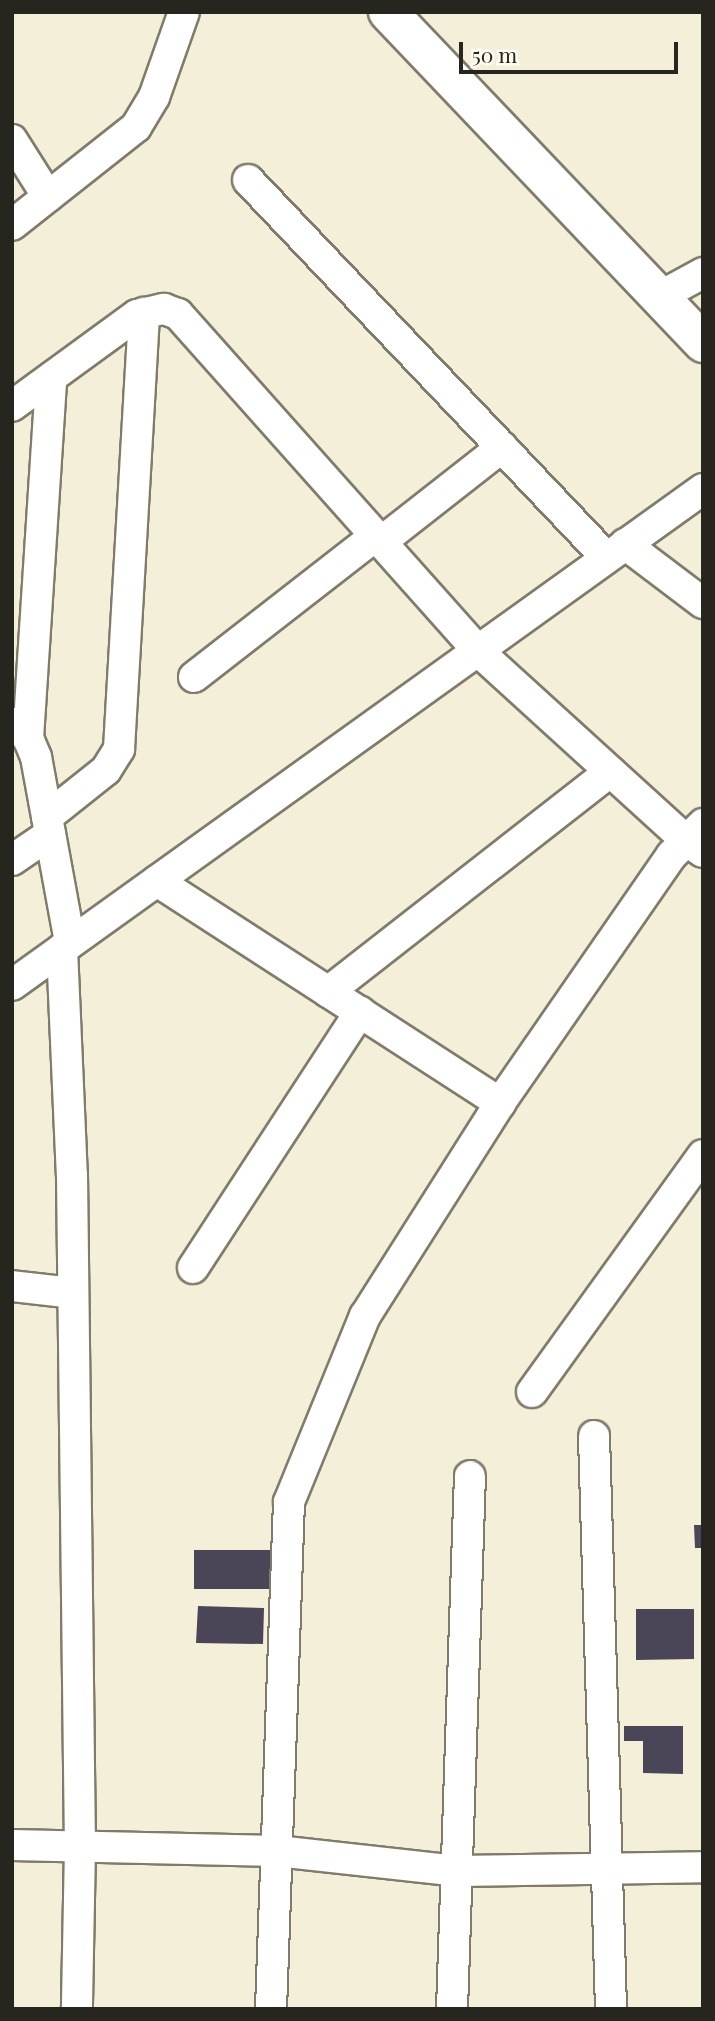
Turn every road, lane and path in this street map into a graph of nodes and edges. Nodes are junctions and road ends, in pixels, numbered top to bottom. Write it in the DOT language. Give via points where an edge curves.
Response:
graph roads {
  1 [pos="184,12"];
  2 [pos="388,12"];
  3 [pos="12,140"];
  4 [pos="248,180"];
  5 [pos="48,197"];
  6 [pos="12,225"];
  7 [pos="703,273"];
  8 [pos="659,297"];
  9 [pos="144,313"];
  10 [pos="703,343"];
  11 [pos="51,378"];
  12 [pos="12,407"];
  13 [pos="502,447"];
  14 [pos="703,489"];
  15 [pos="378,539"];
  16 [pos="616,551"];
  17 [pos="703,603"];
  18 [pos="478,651"];
  19 [pos="194,677"];
  20 [pos="20,729"];
  21 [pos="610,772"];
  22 [pos="48,825"];
  23 [pos="697,839"];
  24 [pos="12,860"];
  25 [pos="157,881"];
  26 [pos="66,946"];
  27 [pos="12,985"];
  28 [pos="328,992"];
  29 [pos="360,1012"];
  30 [pos="500,1103"];
  31 [pos="703,1155"];
  32 [pos="193,1268"];
  33 [pos="12,1286"];
  34 [pos="73,1293"];
  35 [pos="532,1392"];
  36 [pos="594,1436"];
  37 [pos="470,1476"];
  38 [pos="12,1845"];
  39 [pos="80,1847"];
  40 [pos="277,1851"];
  41 [pos="703,1867"];
  42 [pos="606,1869"];
  43 [pos="457,1871"];
  44 [pos="77,2009"];
  45 [pos="271,2009"];
  46 [pos="452,2009"];
  47 [pos="611,2009"];
  1 -- 5 [label="street" via="154,97 136,127"];
  2 -- 8 [label="street"];
  3 -- 5 [label="street"];
  4 -- 13 [label="street"];
  5 -- 6 [label="street"];
  7 -- 8 [label="street"];
  8 -- 10 [label="street"];
  9 -- 11 [label="street"];
  9 -- 15 [label="street" via="164,309 178,314"];
  9 -- 22 [label="street" via="118,749 106,770"];
  11 -- 12 [label="street"];
  11 -- 20 [label="street"];
  13 -- 15 [label="street"];
  13 -- 16 [label="street"];
  14 -- 16 [label="street"];
  15 -- 18 [label="street"];
  15 -- 19 [label="street"];
  16 -- 17 [label="street"];
  16 -- 18 [label="street"];
  18 -- 21 [label="street"];
  18 -- 25 [label="street"];
  20 -- 22 [label="street" via="36,757"];
  21 -- 23 [label="street"];
  21 -- 28 [label="street"];
  22 -- 24 [label="street"];
  22 -- 26 [label="street"];
  23 -- 30 [label="street" via="673,855"];
  25 -- 26 [label="street"];
  25 -- 28 [label="street"];
  26 -- 27 [label="street"];
  26 -- 34 [label="street"];
  28 -- 29 [label="street"];
  29 -- 30 [label="street"];
  29 -- 32 [label="street"];
  30 -- 40 [label="street" via="365,1317 289,1502"];
  31 -- 35 [label="street"];
  33 -- 34 [label="street"];
  34 -- 39 [label="street"];
  36 -- 42 [label="street"];
  37 -- 43 [label="street"];
  38 -- 39 [label="street"];
  39 -- 40 [label="street"];
  39 -- 44 [label="street"];
  40 -- 43 [label="street"];
  40 -- 45 [label="street"];
  41 -- 42 [label="street"];
  42 -- 43 [label="street"];
  42 -- 47 [label="street"];
  43 -- 46 [label="street"];
}
